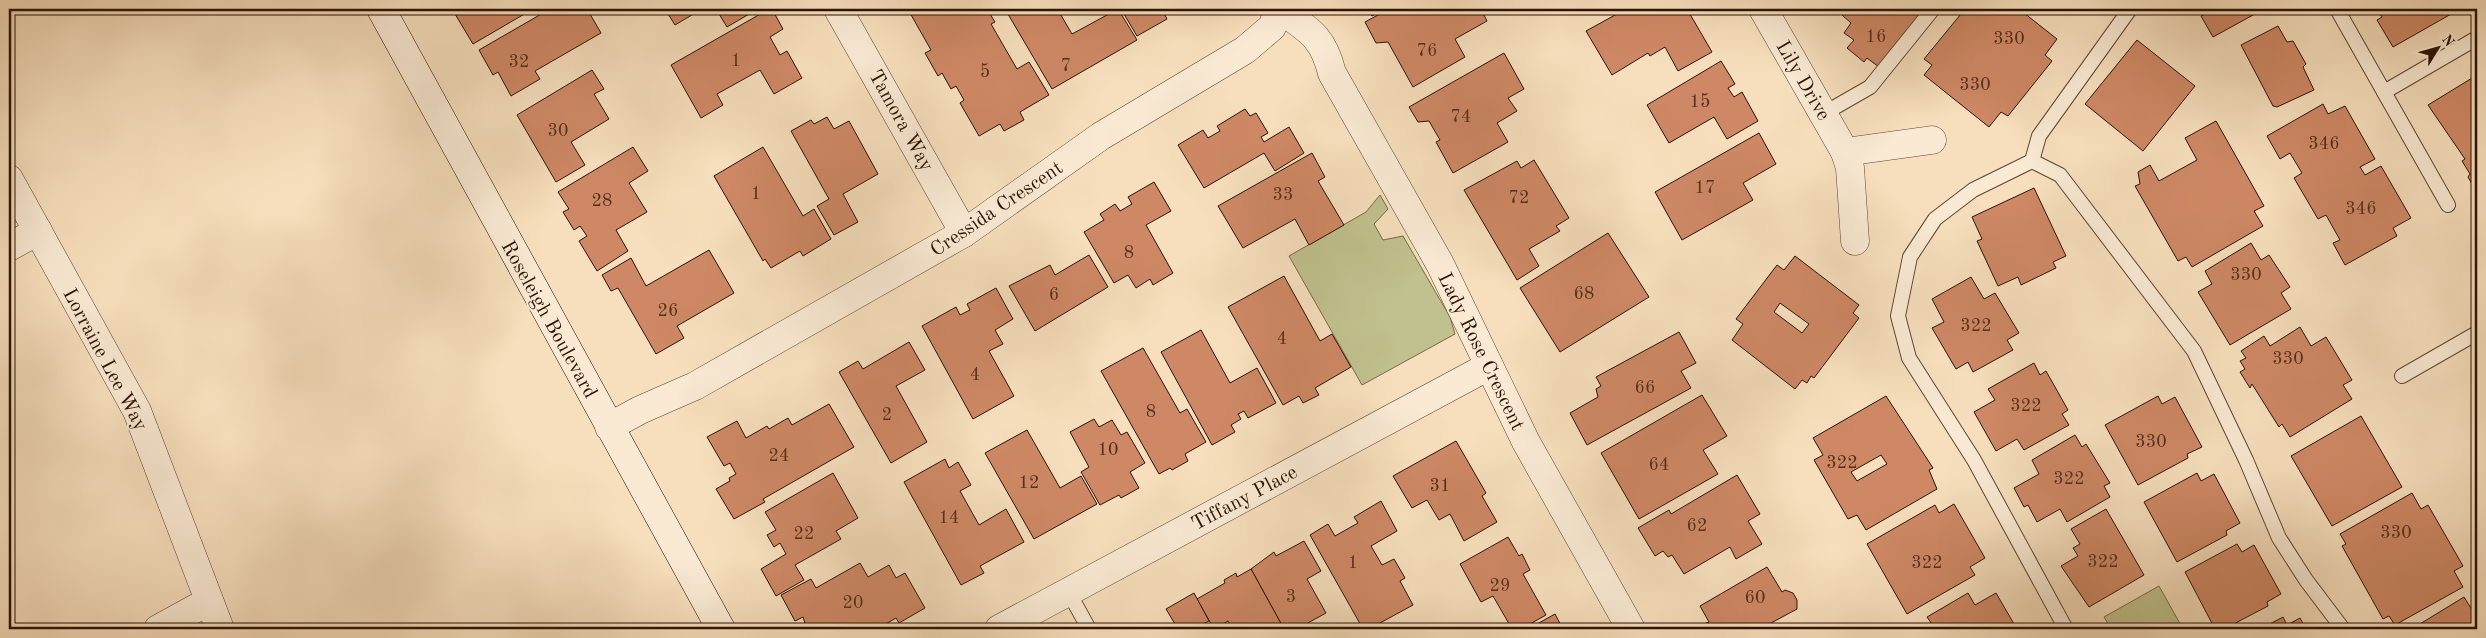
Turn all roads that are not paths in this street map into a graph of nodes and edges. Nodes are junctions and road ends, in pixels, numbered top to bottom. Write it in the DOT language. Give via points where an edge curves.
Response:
graph roads {
  1 [pos="381,9"];
  2 [pos="838,9"];
  3 [pos="1763,9"];
  4 [pos="1933,9"];
  5 [pos="2337,9"];
  6 [pos="2130,10"];
  7 [pos="1277,15"];
  8 [pos="2477,38"];
  9 [pos="2384,92"];
  10 [pos="1823,114"];
  11 [pos="1932,140"];
  12 [pos="1845,152"];
  13 [pos="2032,161"];
  14 [pos="9,179"];
  15 [pos="2448,205"];
  16 [pos="38,231"];
  17 [pos="964,233"];
  18 [pos="1855,241"];
  19 [pos="9,247"];
  20 [pos="2476,337"];
  21 [pos="1489,366"];
  22 [pos="2402,376"];
  23 [pos="614,435"];
  24 [pos="1068,591"];
  25 [pos="209,601"];
  26 [pos="158,629"];
  27 [pos="220,629"];
  28 [pos="721,629"];
  29 [pos="999,629"];
  30 [pos="1089,629"];
  31 [pos="1631,629"];
  32 [pos="2066,629"];
  33 [pos="2343,629"];
  1 -- 23 [label="street, Roseleigh Boulevard"];
  2 -- 17 [label="street, Tamora Way"];
  3 -- 10 [label="street, Lily Drive"];
  4 -- 10 [label="lane" via="1870,88"];
  5 -- 9 [label="lane"];
  6 -- 13 [label="lane" via="2040,136"];
  7 -- 17 [label="street, Cressida Crescent" via="1245,50 1101,136"];
  7 -- 21 [label="street, Lady Rose Crescent" via="1332,73 1440,264"];
  8 -- 9 [label="lane"];
  9 -- 15 [label="lane"];
  10 -- 12 [label="street, Lily Drive"];
  11 -- 12 [label="street"];
  12 -- 18 [label="street, Lily Drive" via="1850,168"];
  13 -- 32 [label="lane" via="1973,190 1935,219 1910,257 1898,316 1909,358 1974,460"];
  13 -- 33 [label="lane" via="2060,175 2194,351 2279,538"];
  14 -- 16 [label="street, Lorraine Lee Way"];
  16 -- 19 [label="street"];
  16 -- 25 [label="street, Lorraine Lee Way" via="137,411"];
  17 -- 23 [label="street, Cressida Crescent" via="695,386 640,410"];
  20 -- 22 [label="lane"];
  21 -- 24 [label="street, Tiffany Place"];
  21 -- 31 [label="street, Lady Rose Crescent" via="1526,442"];
  23 -- 28 [label="street, Roseleigh Boulevard"];
  24 -- 29 [label="street, Tiffany Place"];
  24 -- 30 [label="lane"];
  25 -- 26 [label="street"];
  25 -- 27 [label="street, Lorraine Lee Way"];
}
